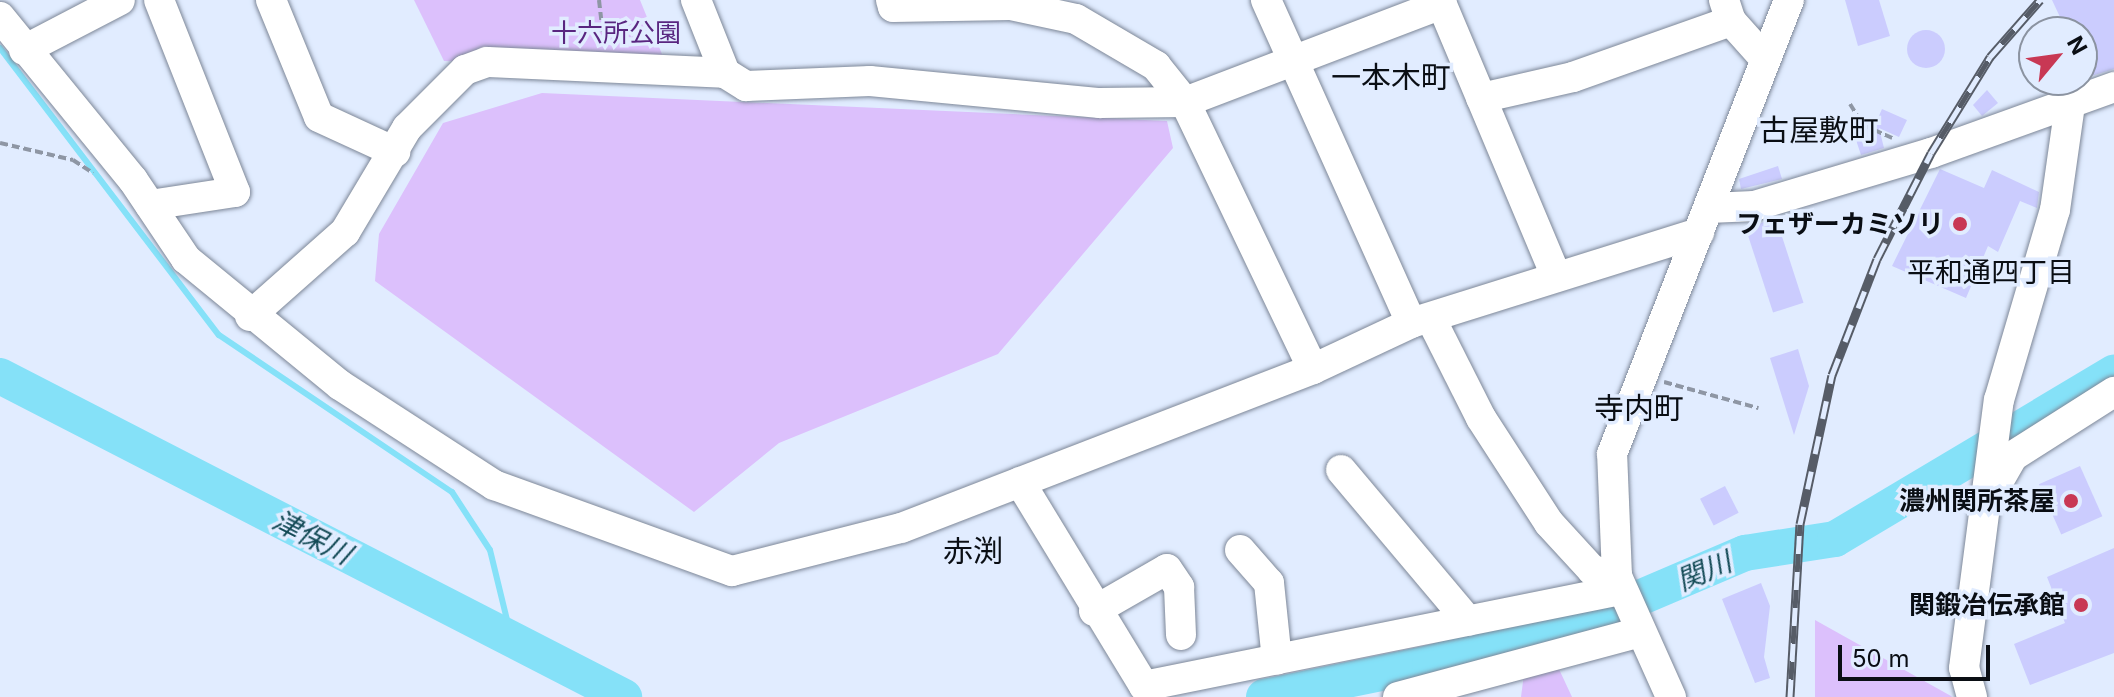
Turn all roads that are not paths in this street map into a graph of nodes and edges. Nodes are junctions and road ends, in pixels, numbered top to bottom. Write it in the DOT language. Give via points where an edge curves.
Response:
graph roads {
  1 [pos="120,0"];
  2 [pos="159,0"];
  3 [pos="271,0"];
  4 [pos="696,0"];
  5 [pos="891,0"];
  6 [pos="1266,0"];
  7 [pos="1789,0"];
  8 [pos="1441,2"];
  9 [pos="1072,10"];
  10 [pos="1727,11"];
  11 [pos="0,17"];
  12 [pos="24,50"];
  13 [pos="1765,59"];
  14 [pos="1294,63"];
  15 [pos="725,73"];
  16 [pos="2114,87"];
  17 [pos="1481,98"];
  18 [pos="1185,102"];
  19 [pos="2070,104"];
  20 [pos="395,152"];
  21 [pos="150,205"];
  22 [pos="1704,221"];
  23 [pos="1556,276"];
  24 [pos="250,316"];
  25 [pos="1421,321"];
  26 [pos="1313,369"];
  27 [pos="2114,392"];
  28 [pos="1341,470"];
  29 [pos="1020,482"];
  30 [pos="1987,488"];
  31 [pos="1240,550"];
  32 [pos="1618,583"];
  33 [pos="1094,611"];
  34 [pos="1468,621"];
  35 [pos="1637,633"];
  36 [pos="1181,635"];
  37 [pos="1277,660"];
  38 [pos="1398,697"];
  39 [pos="1671,697"];
  40 [pos="1972,697"];
  1 -- 12 [label="street"];
  2 -- 21 [label="street" via="235,192"];
  3 -- 20 [label="street" via="319,117"];
  4 -- 15 [label="street"];
  5 -- 9 [label="street" via="893,7"];
  6 -- 14 [label="street"];
  7 -- 13 [label="street"];
  8 -- 14 [label="street"];
  8 -- 17 [label="street"];
  9 -- 18 [label="street" via="1156,66"];
  10 -- 13 [label="street"];
  10 -- 17 [label="street" via="1573,77"];
  11 -- 12 [label="street"];
  12 -- 21 [label="street"];
  13 -- 22 [label="street"];
  14 -- 18 [label="street"];
  14 -- 25 [label="street"];
  15 -- 18 [label="street" via="746,86 870,81 1100,103"];
  15 -- 20 [label="street" via="487,62 427,101"];
  16 -- 19 [label="street"];
  17 -- 23 [label="street"];
  18 -- 26 [label="street"];
  19 -- 22 [label="street"];
  19 -- 30 [label="street" via="2055,210 1999,400"];
  20 -- 24 [label="street" via="345,232"];
  21 -- 24 [label="street" via="186,259"];
  22 -- 23 [label="street"];
  22 -- 32 [label="street" via="1638,375 1612,454"];
  23 -- 25 [label="street"];
  24 -- 29 [label="street" via="340,385 494,485 732,571 901,528"];
  25 -- 26 [label="street"];
  25 -- 32 [label="street" via="1549,523 1592,570"];
  26 -- 29 [label="street"];
  27 -- 30 [label="street" via="2013,456"];
  28 -- 34 [label="street"];
  29 -- 33 [label="street"];
  30 -- 40 [label="street" via="1964,668"];
  31 -- 37 [label="street" via="1269,583"];
  32 -- 34 [label="street"];
  32 -- 35 [label="street"];
  33 -- 36 [label="street" via="1167,569 1179,587"];
  33 -- 37 [label="street" via="1144,686"];
  34 -- 37 [label="street"];
  35 -- 38 [label="street"];
  35 -- 39 [label="street"];
}
